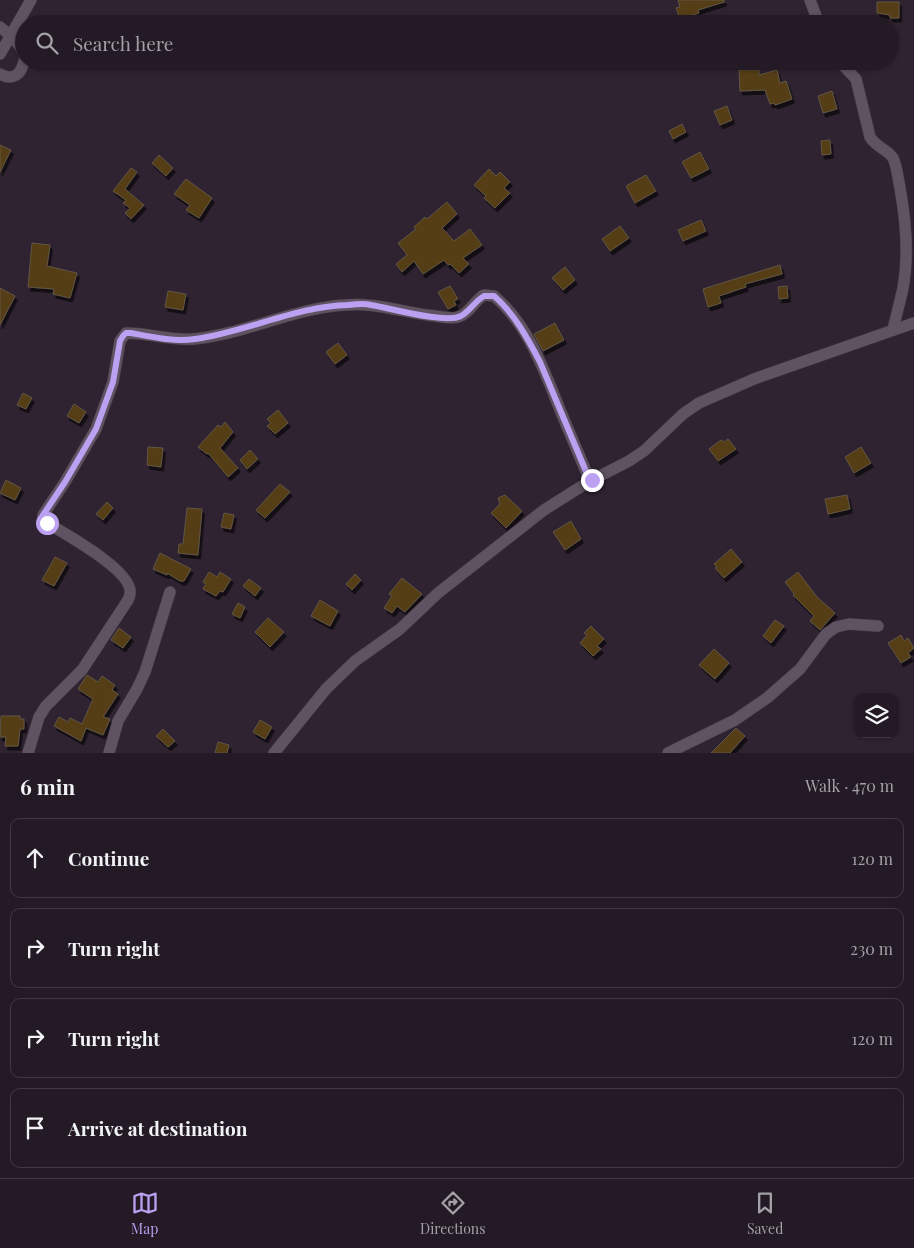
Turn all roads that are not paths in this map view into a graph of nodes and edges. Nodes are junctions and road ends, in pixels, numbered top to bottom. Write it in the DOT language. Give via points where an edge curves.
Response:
graph roads {
  1 [pos="31,0"];
  2 [pos="810,0"];
  3 [pos="22,15"];
  4 [pos="816,15"];
  5 [pos="0,27"];
  6 [pos="15,28"];
  7 [pos="11,35"];
  8 [pos="15,40"];
  9 [pos="0,54"];
  10 [pos="22,70"];
  11 [pos="848,70"];
  12 [pos="0,74"];
  13 [pos="914,323"];
  14 [pos="893,330"];
  15 [pos="590,481"];
  16 [pos="170,592"];
  17 [pos="878,626"];
  18 [pos="28,753"];
  19 [pos="109,753"];
  20 [pos="274,753"];
  21 [pos="668,753"];
  1 -- 3 [label="street"];
  2 -- 4 [label="street"];
  5 -- 7 [label="street"];
  6 -- 7 [label="street"];
  7 -- 8 [label="street"];
  7 -- 9 [label="street"];
  10 -- 12 [label="street" via="9,78"];
  11 -- 14 [label="street" via="856,79 870,138 893,158 904,208 906,263"];
  13 -- 14 [label="street"];
  14 -- 15 [label="street" via="754,379 699,403 644,451"];
  15 -- 18 [label="street" via="540,362 520,327 494,296 484,296 459,317 451,318 418,315 369,304 345,305 195,339 163,339 126,333 120,341 113,382 96,429 43,519 112,565 131,592 82,670 46,706 39,717"];
  15 -- 20 [label="street" via="544,510 339,675"];
  16 -- 19 [label="street" via="145,672 118,720"];
  17 -- 21 [label="street" via="849,624 836,627 826,634 800,669 767,698 735,720"];
}
